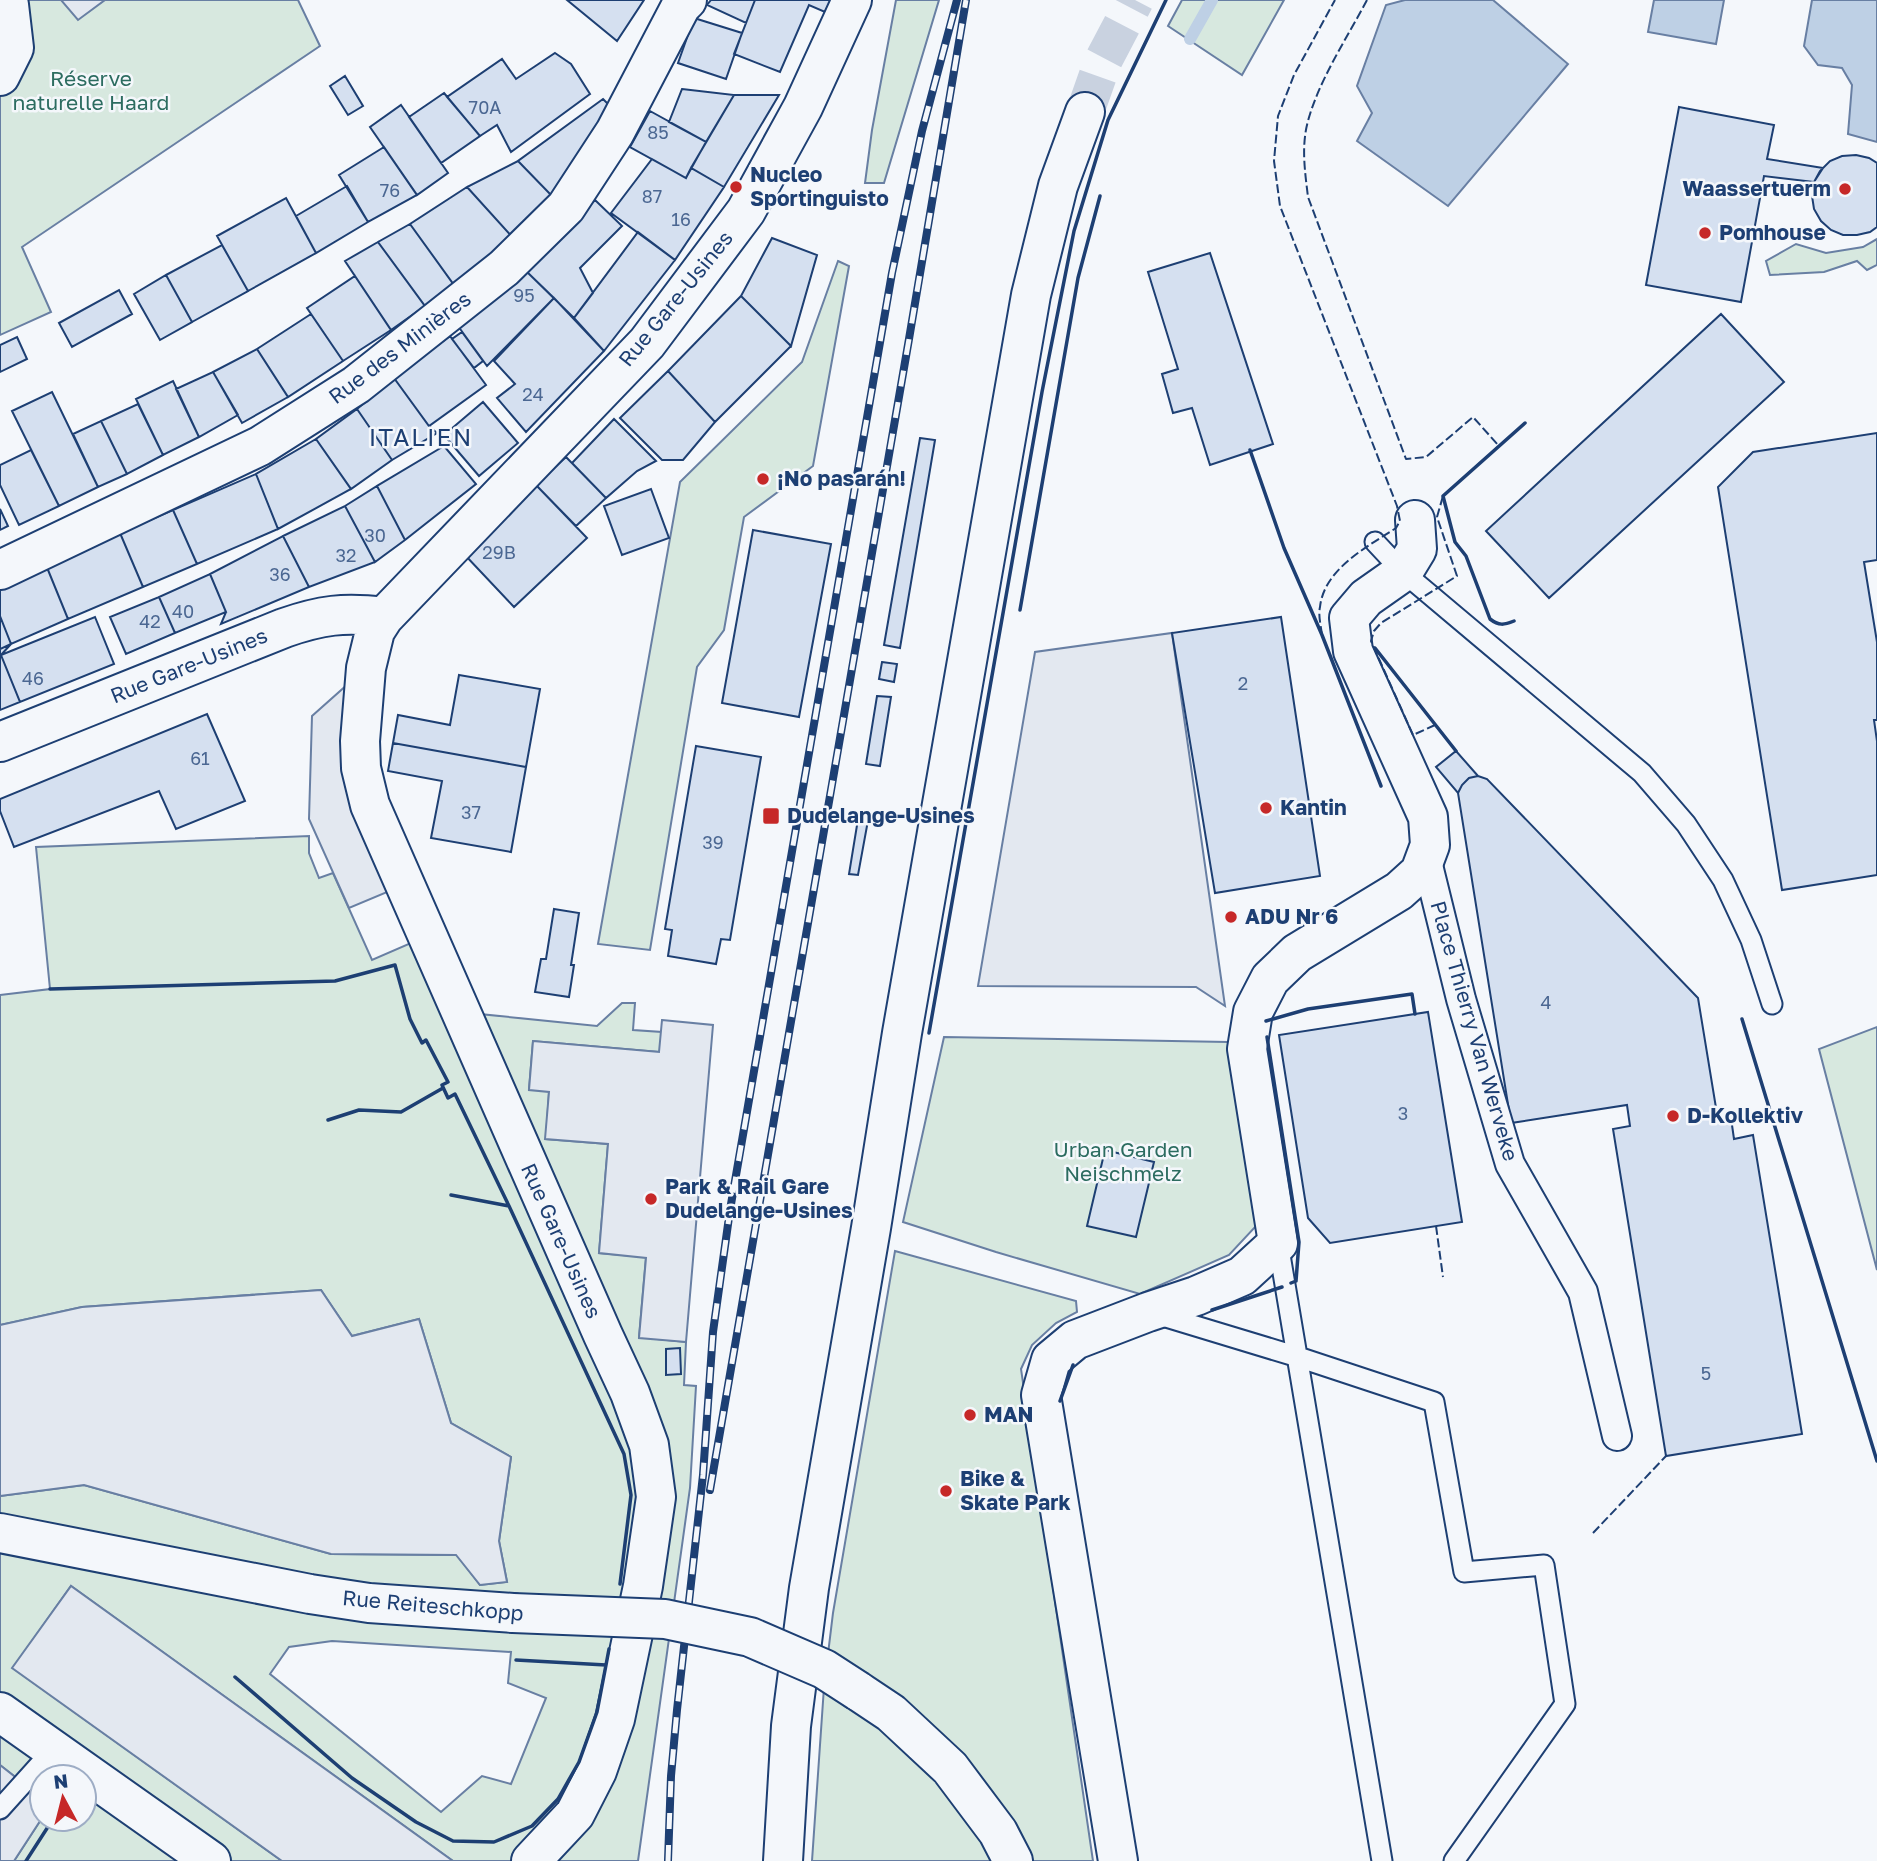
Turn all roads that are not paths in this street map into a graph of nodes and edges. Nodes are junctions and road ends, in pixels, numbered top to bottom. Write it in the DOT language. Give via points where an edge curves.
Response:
graph roads {
  1 [pos="687,0"];
  2 [pos="852,0"];
  3 [pos="10,2"];
  4 [pos="0,76"];
  5 [pos="1085,112"];
  6 [pos="1415,520"];
  7 [pos="1375,542"];
  8 [pos="0,570"];
  9 [pos="1403,572"];
  10 [pos="384,617"];
  11 [pos="0,742"];
  12 [pos="1426,857"];
  13 [pos="1772,1004"];
  14 [pos="1279,1243"];
  15 [pos="1149,1312"];
  16 [pos="1298,1357"];
  17 [pos="1617,1436"];
  18 [pos="0,1534"];
  19 [pos="0,1712"];
  20 [pos="53,1749"];
  21 [pos="0,1809"];
  22 [pos="211,1861"];
  23 [pos="531,1861"];
  24 [pos="783,1861"];
  25 [pos="1013,1861"];
  26 [pos="1118,1861"];
  27 [pos="1382,1861"];
  28 [pos="1454,1861"];
  1 -- 8 [label="street, Rue des Minières" via="615,132 566,207 504,268 356,385 260,446"];
  2 -- 10 [label="street, Rue Gare-Usines" via="803,107 746,211 663,321"];
  3 -- 4 [label="street" via="14,48"];
  5 -- 24 [label="street" via="1058,186 1031,295 907,1006 809,1588 791,1726"];
  6 -- 9 [label="street" via="1417,549"];
  7 -- 9 [label="lane"];
  9 -- 12 [label="street" via="1366,598 1349,618 1353,650 1428,817"];
  9 -- 13 [label="lane" via="1642,773 1686,824 1723,880 1751,940"];
  10 -- 11 [label="street, Rue Gare-Usines" via="360,614 310,619"];
  10 -- 23 [label="street, Rue Gare-Usines" via="370,647 362,716 361,768 370,805 630,1393 649,1445 656,1497 618,1706 597,1771 575,1814"];
  12 -- 14 [label="street" via="1420,872 1399,891 1297,953 1270,979 1253,1013 1247,1049"];
  12 -- 17 [label="street, Place Thierry Van Werveke" via="1461,999 1510,1164 1583,1292"];
  14 -- 15 [label="street" via="1242,1276"];
  14 -- 16 [label="lane"];
  15 -- 16 [label="lane"];
  15 -- 26 [label="street" via="1075,1340 1051,1360 1041,1395"];
  16 -- 27 [label="lane"];
  16 -- 28 [label="lane" via="1434,1402 1464,1572 1544,1565 1565,1704"];
  18 -- 25 [label="street, Rue Reiteschkopp, bridge" via="369,1603 665,1619 750,1637 824,1669 891,1713 950,1768 998,1832"];
  19 -- 20 [label="street"];
  20 -- 21 [label="lane"];
  20 -- 22 [label="street"];
}
